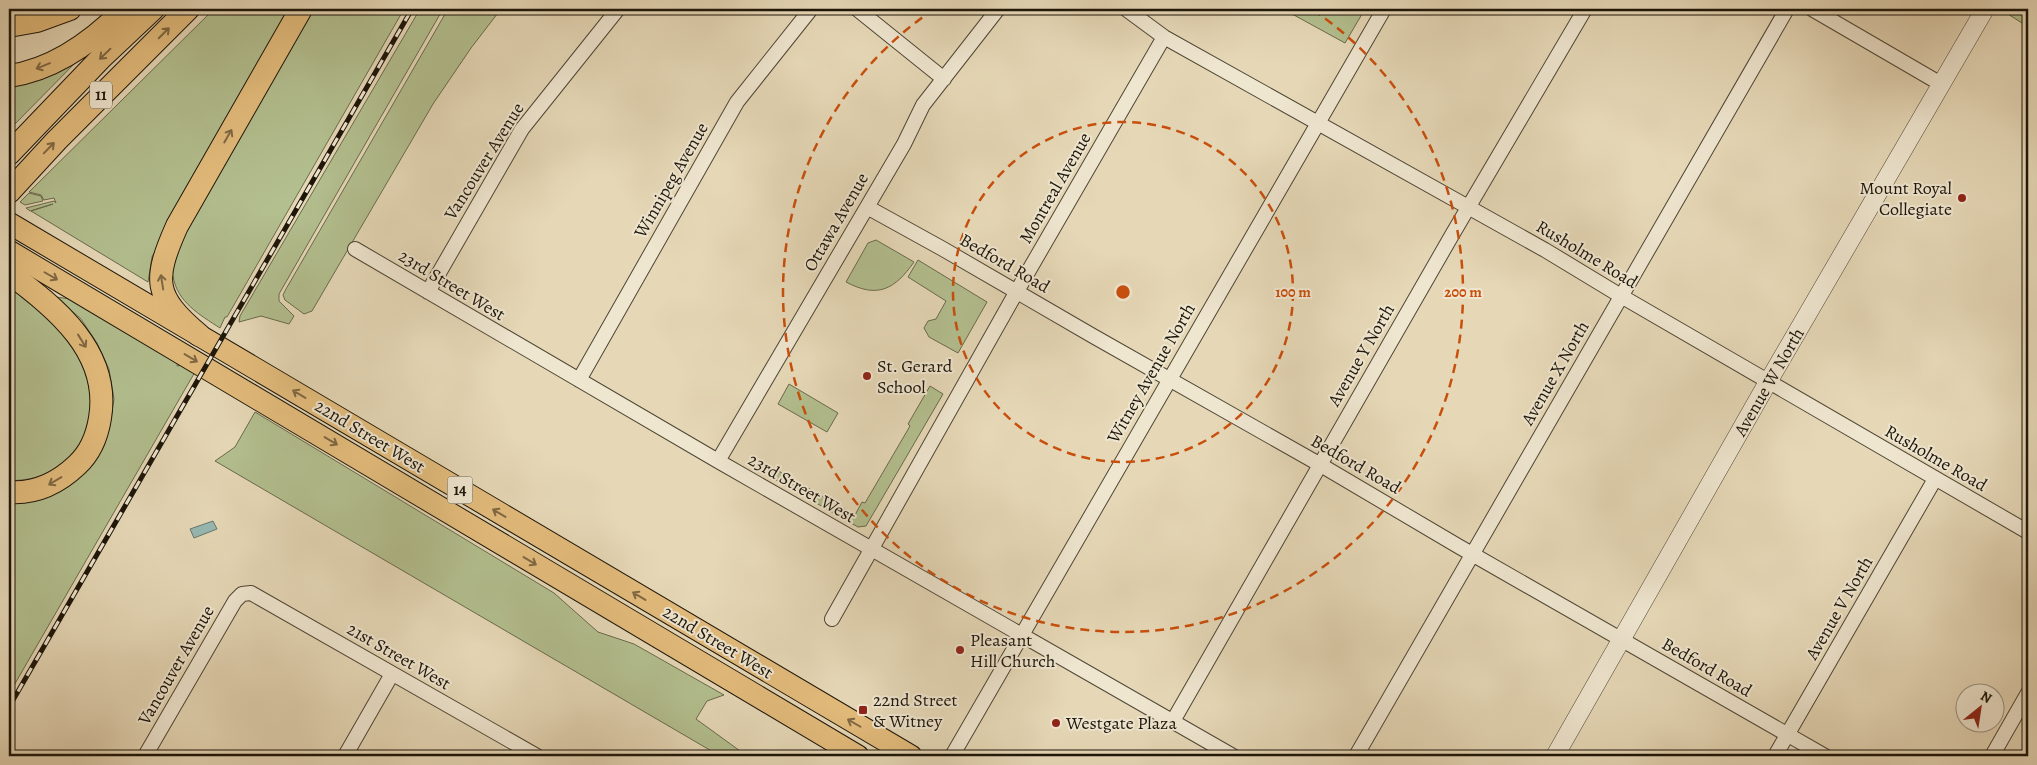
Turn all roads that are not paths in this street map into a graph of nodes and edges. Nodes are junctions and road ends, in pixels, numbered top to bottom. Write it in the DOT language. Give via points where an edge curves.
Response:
graph roads {
  1 [pos="70,9"];
  2 [pos="125,9"];
  3 [pos="153,9"];
  4 [pos="188,9"];
  5 [pos="301,9"];
  6 [pos="618,9"];
  7 [pos="811,9"];
  8 [pos="857,9"];
  9 [pos="998,9"];
  10 [pos="1126,9"];
  11 [pos="1384,9"];
  12 [pos="1584,9"];
  13 [pos="1787,9"];
  14 [pos="1812,9"];
  15 [pos="1985,9"];
  16 [pos="9,26"];
  17 [pos="1164,37"];
  18 [pos="9,76"];
  19 [pos="944,78"];
  20 [pos="1941,84"];
  21 [pos="1318,123"];
  22 [pos="9,154"];
  23 [pos="11,190"];
  24 [pos="1468,207"];
  25 [pos="867,208"];
  26 [pos="9,223"];
  27 [pos="355,249"];
  28 [pos="9,252"];
  29 [pos="9,272"];
  30 [pos="1017,291"];
  31 [pos="428,292"];
  32 [pos="1621,296"];
  33 [pos="199,335"];
  34 [pos="1169,379"];
  35 [pos="579,380"];
  36 [pos="1768,382"];
  37 [pos="718,461"];
  38 [pos="1320,464"];
  39 [pos="1935,479"];
  40 [pos="9,492"];
  41 [pos="2028,532"];
  42 [pos="872,550"];
  43 [pos="1471,554"];
  44 [pos="242,594"];
  45 [pos="832,619"];
  46 [pos="1022,635"];
  47 [pos="1622,640"];
  48 [pos="392,674"];
  49 [pos="2028,693"];
  50 [pos="1173,720"];
  51 [pos="1788,735"];
  52 [pos="145,756"];
  53 [pos="346,756"];
  54 [pos="537,756"];
  55 [pos="858,756"];
  56 [pos="912,756"];
  57 [pos="952,756"];
  58 [pos="1233,756"];
  59 [pos="1356,756"];
  60 [pos="1555,756"];
  61 [pos="1775,756"];
  62 [pos="1825,756"];
  63 [pos="1992,756"];
  1 -- 16 [label="highway" via="37,21"];
  2 -- 18 [label="highway, one-way" via="107,27 73,51 49,64"];
  3 -- 22 [label="highway, 11, one-way"];
  23 -- 4 [label="highway, 11, one-way"];
  33 -- 5 [label="highway, one-way" via="177,316 165,296 160,272 164,259 177,226"];
  6 -- 31 [label="street, Vancouver Avenue" via="522,130"];
  7 -- 35 [label="street, Winnipeg Avenue" via="737,102"];
  8 -- 19 [label="street"];
  9 -- 19 [label="street, Ottawa Avenue"];
  10 -- 17 [label="street, Rusholme Road"];
  11 -- 21 [label="street, Witney Avenue North"];
  12 -- 24 [label="street, Avenue Y North"];
  13 -- 32 [label="street, Avenue X North"];
  14 -- 20 [label="street"];
  15 -- 20 [label="street, Avenue W North"];
  17 -- 21 [label="street, Rusholme Road"];
  17 -- 30 [label="street, Montreal Avenue"];
  19 -- 25 [label="street, Ottawa Avenue" via="923,105"];
  20 -- 36 [label="street, Avenue W North"];
  21 -- 24 [label="street, Rusholme Road"];
  21 -- 34 [label="street, Witney Avenue North"];
  24 -- 32 [label="street, Rusholme Road"];
  24 -- 38 [label="street, Avenue Y North"];
  25 -- 30 [label="street, Bedford Road"];
  25 -- 37 [label="street, Ottawa Avenue"];
  26 -- 33 [label="main road, 22nd Street West / 14"];
  27 -- 31 [label="street, 23rd Street West"];
  28 -- 55 [label="main road, 22nd Street West, one-way"];
  29 -- 40 [label="highway, one-way" via="55,309 78,336 94,364 102,401 94,443 77,465 46,487"];
  30 -- 34 [label="street, Bedford Road"];
  30 -- 42 [label="street, Montreal Avenue"];
  31 -- 35 [label="street, 23rd Street West"];
  32 -- 36 [label="street, Rusholme Road"];
  32 -- 43 [label="street, Avenue X North"];
  56 -- 33 [label="main road, 22nd Street West / 14, one-way"];
  34 -- 38 [label="street, Bedford Road"];
  34 -- 46 [label="street, Witney Avenue North"];
  35 -- 37 [label="street, 23rd Street West"];
  36 -- 39 [label="street, Rusholme Road"];
  36 -- 47 [label="street, Avenue W North"];
  37 -- 42 [label="street, 23rd Street West"];
  38 -- 43 [label="street, Bedford Road"];
  38 -- 50 [label="street, Avenue Y North"];
  39 -- 41 [label="street, Rusholme Road"];
  39 -- 51 [label="street, Avenue V North"];
  42 -- 45 [label="street, Montreal Avenue"];
  42 -- 46 [label="street, 23rd Street West"];
  43 -- 47 [label="street, Bedford Road"];
  43 -- 59 [label="street, Avenue X North"];
  44 -- 48 [label="street, 21st Street West" via="251,593"];
  44 -- 52 [label="street, Vancouver Avenue"];
  46 -- 50 [label="street, 23rd Street West"];
  46 -- 57 [label="street, Witney Avenue North"];
  47 -- 51 [label="street, Bedford Road"];
  47 -- 60 [label="street, Avenue W North"];
  48 -- 53 [label="street"];
  48 -- 54 [label="street, 21st Street West"];
  49 -- 63 [label="street"];
  50 -- 58 [label="street, 23rd Street West"];
  51 -- 61 [label="street, Avenue V North"];
  51 -- 62 [label="street, Bedford Road"];
}
